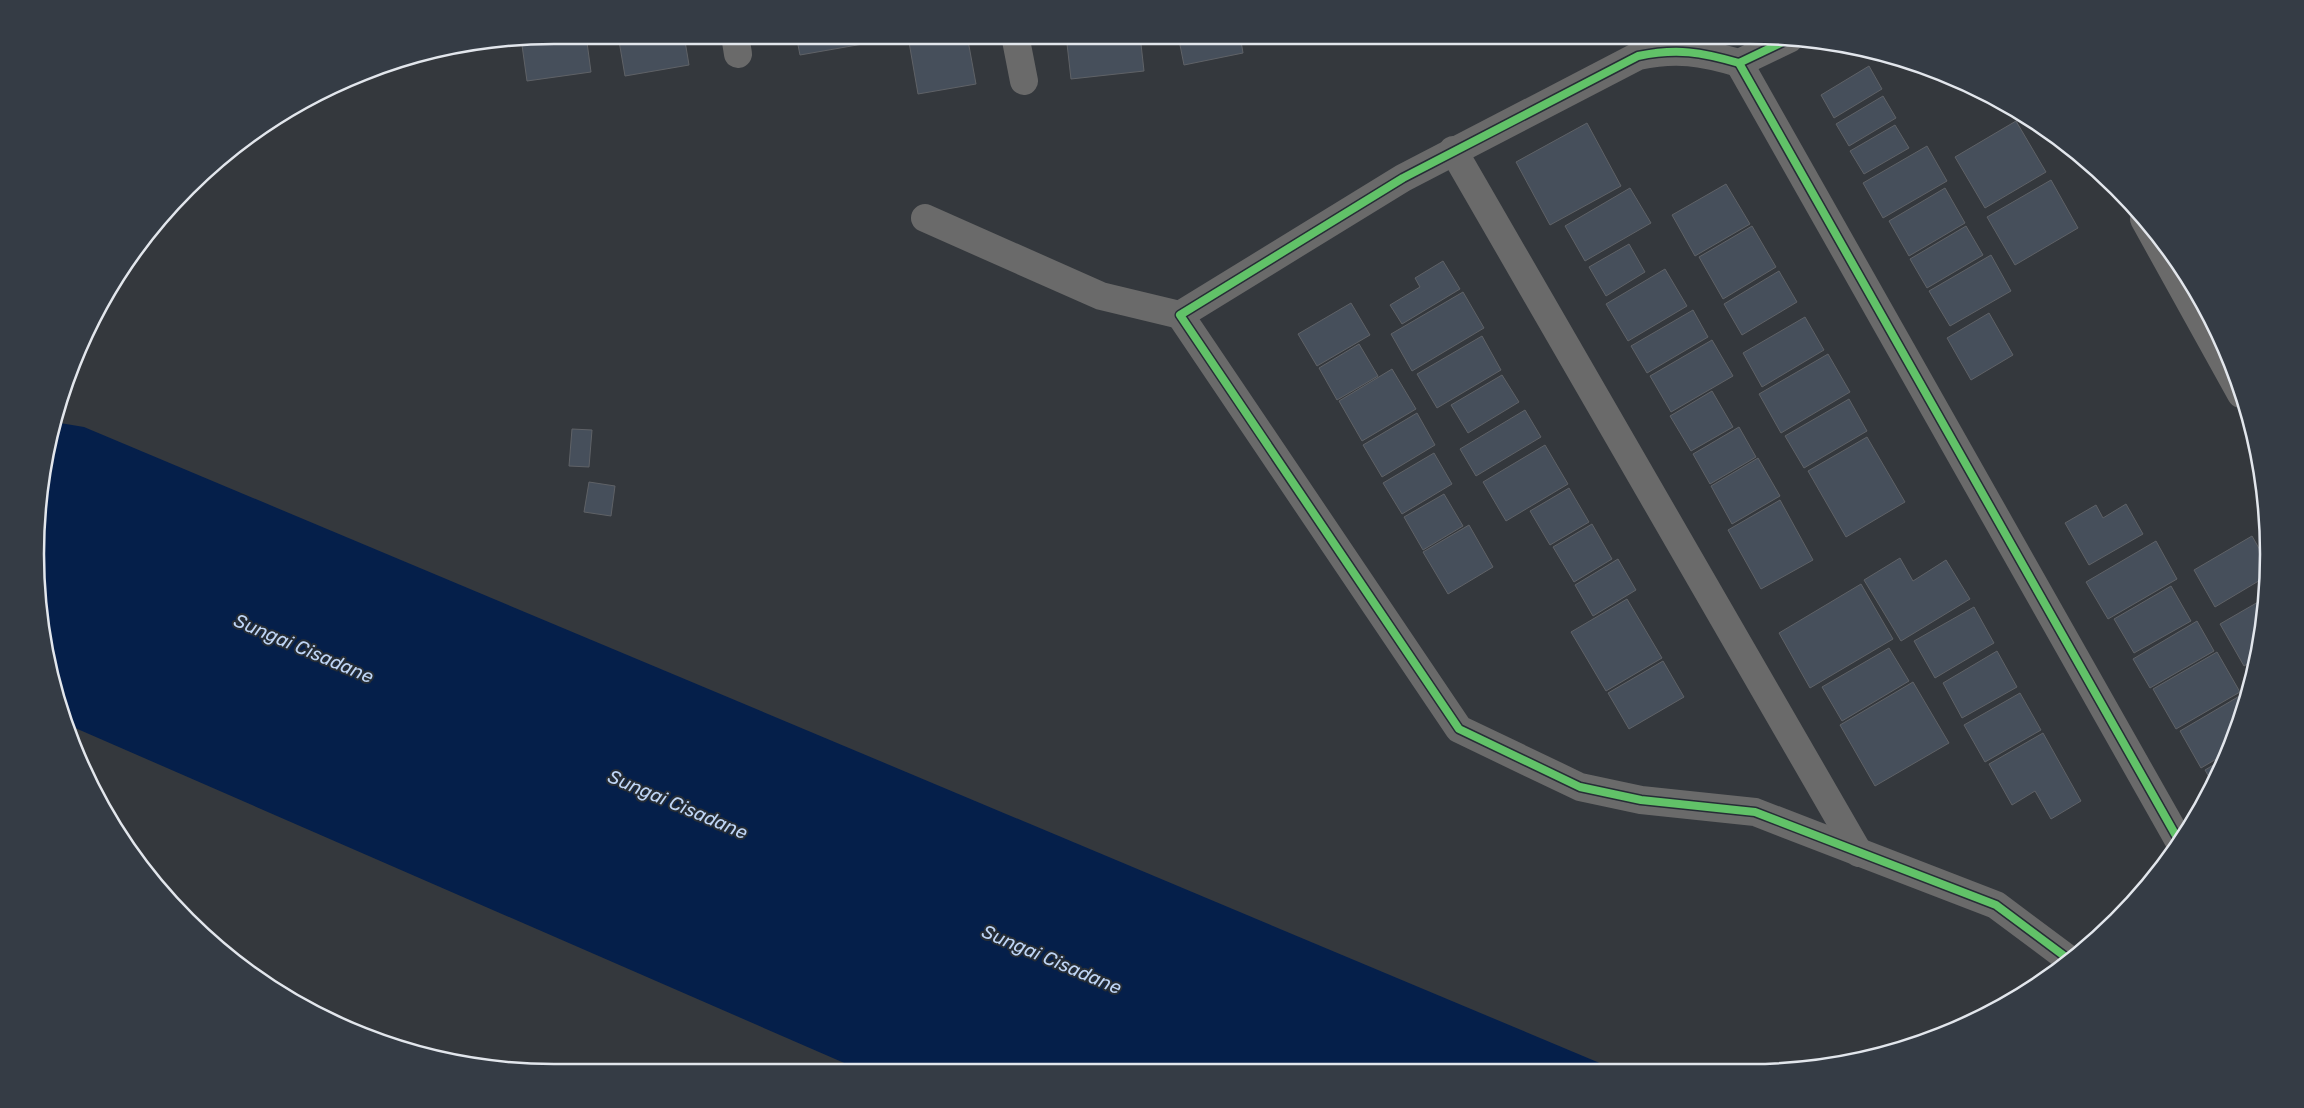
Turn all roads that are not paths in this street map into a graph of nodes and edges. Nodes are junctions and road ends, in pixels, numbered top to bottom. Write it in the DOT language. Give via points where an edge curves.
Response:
graph roads {
  1 [pos="1017,44"];
  2 [pos="1778,45"];
  3 [pos="1739,63"];
  4 [pos="1024,81"];
  5 [pos="1453,150"];
  6 [pos="925,218"];
  7 [pos="2165,258"];
  8 [pos="1180,315"];
  9 [pos="2220,355"];
  10 [pos="2175,836"];
  11 [pos="1859,853"];
  12 [pos="2064,956"];
  1 -- 4 [label="street"];
  2 -- 3 [label="street"];
  3 -- 5 [label="street" via="1706,53 1666,50 1638,56"];
  3 -- 10 [label="street"];
  5 -- 8 [label="street"];
  5 -- 11 [label="street"];
  6 -- 8 [label="street" via="1101,296"];
  7 -- 9 [label="street"];
  8 -- 11 [label="street" via="1459,729 1580,787 1641,800 1755,812"];
  11 -- 12 [label="street" via="1996,905"];
}
